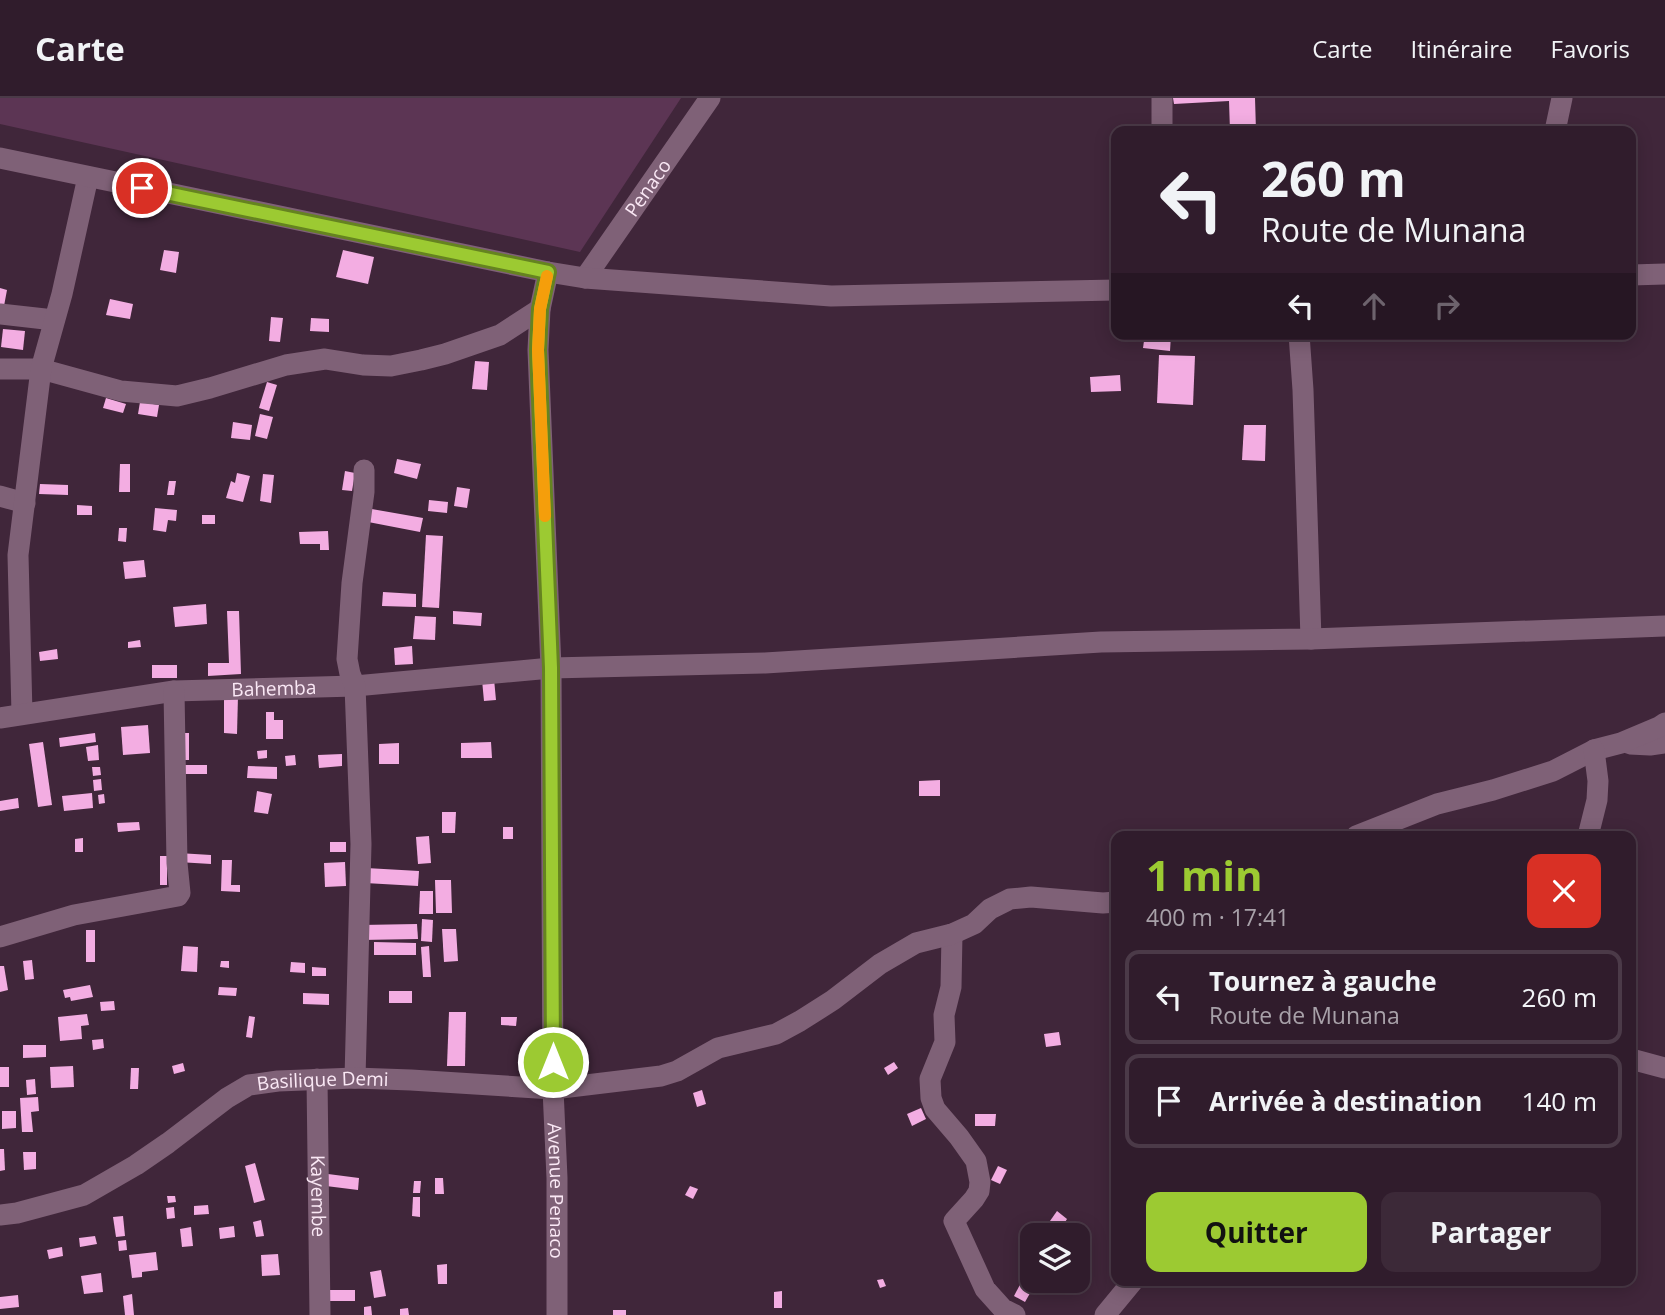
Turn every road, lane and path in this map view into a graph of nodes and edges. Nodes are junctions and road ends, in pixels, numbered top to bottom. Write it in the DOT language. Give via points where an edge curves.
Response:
graph roads {
  1 [pos="710,98"];
  2 [pos="1162,98"];
  3 [pos="1562,98"];
  4 [pos="1162,126"];
  5 [pos="1556,126"];
  6 [pos="0,158"];
  7 [pos="88,177"];
  8 [pos="548,272"];
  9 [pos="1665,274"];
  10 [pos="1636,275"];
  11 [pos="585,278"];
  12 [pos="1111,290"];
  13 [pos="540,309"];
  14 [pos="0,314"];
  15 [pos="54,320"];
  16 [pos="1299,340"];
  17 [pos="0,369"];
  18 [pos="41,369"];
  19 [pos="364,470"];
  20 [pos="0,496"];
  21 [pos="25,503"];
  22 [pos="1665,626"];
  23 [pos="1311,639"];
  24 [pos="551,668"];
  25 [pos="355,686"];
  26 [pos="174,691"];
  27 [pos="22,714"];
  28 [pos="0,718"];
  29 [pos="1665,723"];
  30 [pos="1621,743"];
  31 [pos="1665,743"];
  32 [pos="1594,750"];
  33 [pos="1369,831"];
  34 [pos="1589,831"];
  35 [pos="1111,902"];
  36 [pos="952,934"];
  37 [pos="0,937"];
  38 [pos="1636,1060"];
  39 [pos="1665,1068"];
  40 [pos="355,1078"];
  41 [pos="317,1079"];
  42 [pos="553,1089"];
  43 [pos="0,1216"];
  44 [pos="1129,1286"];
  45 [pos="320,1315"];
  46 [pos="557,1315"];
  47 [pos="1015,1315"];
  48 [pos="1105,1315"];
  1 -- 11 [label="street, Penaco"];
  2 -- 4 [label="street"];
  3 -- 5 [label="street"];
  6 -- 7 [label="street"];
  7 -- 8 [label="street"];
  7 -- 15 [label="street"];
  8 -- 11 [label="street"];
  8 -- 13 [label="street, Avenue Penaco"];
  9 -- 10 [label="street"];
  11 -- 12 [label="street" via="831,296"];
  13 -- 18 [label="street" via="500,335 421,360 391,366 326,359 286,365 177,396 121,391"];
  13 -- 24 [label="street, Avenue Penaco"];
  14 -- 15 [label="street"];
  15 -- 18 [label="street"];
  16 -- 23 [label="street"];
  17 -- 18 [label="street"];
  18 -- 21 [label="street"];
  19 -- 25 [label="street" via="347,659"];
  20 -- 21 [label="street"];
  21 -- 27 [label="street" via="18,555"];
  22 -- 23 [label="street, Bahemba"];
  23 -- 24 [label="street, Bahemba" via="1101,642 765,663"];
  24 -- 25 [label="street, Bahemba"];
  24 -- 42 [label="street, Avenue Penaco"];
  25 -- 26 [label="street, Bahemba"];
  25 -- 40 [label="street" via="361,844"];
  26 -- 27 [label="street, Bahemba"];
  26 -- 37 [label="street" via="178,896 74,915"];
  27 -- 28 [label="street, Bahemba"];
  29 -- 30 [label="street"];
  30 -- 31 [label="street"];
  30 -- 32 [label="street"];
  32 -- 33 [label="street" via="1553,771 1437,804"];
  32 -- 34 [label="street" via="1597,800"];
  35 -- 36 [label="street, Basilique Demi" via="1010,899"];
  36 -- 42 [label="street, Basilique Demi" via="916,943 776,1034 718,1048 661,1076"];
  36 -- 47 [label="street" via="945,1042 930,1079 931,1098 934,1109 976,1161 980,1182 974,1199 954,1221 985,1289"];
  38 -- 39 [label="street"];
  40 -- 41 [label="street, Basilique Demi"];
  40 -- 42 [label="street, Basilique Demi"];
  41 -- 43 [label="street, Basilique Demi" via="249,1085 136,1165 84,1195"];
  41 -- 45 [label="street, Kayembe"];
  42 -- 46 [label="street, Avenue Penaco"];
  44 -- 48 [label="street"];
}
